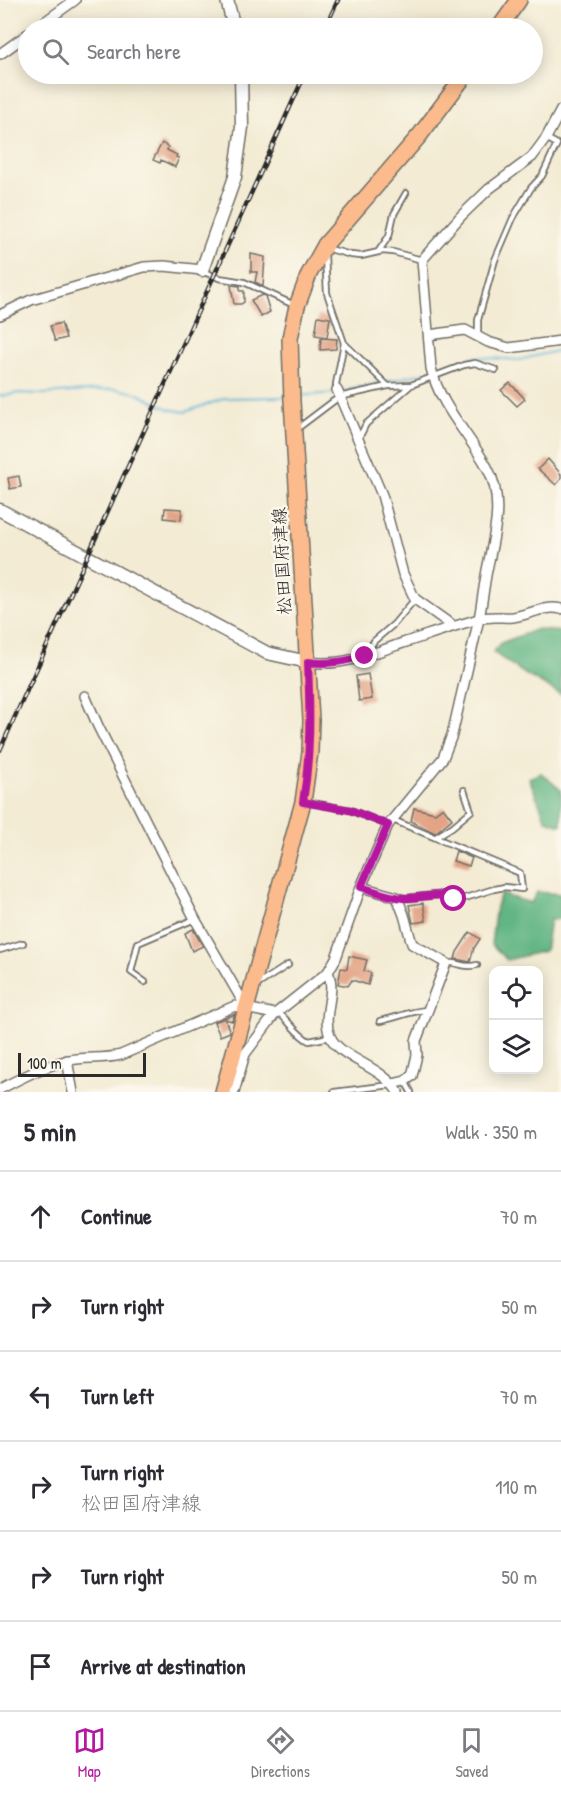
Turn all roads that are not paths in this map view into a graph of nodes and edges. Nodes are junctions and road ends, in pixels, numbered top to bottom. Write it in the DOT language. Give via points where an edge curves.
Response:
graph roads {
  1 [pos="75,0"];
  2 [pos="227,0"];
  3 [pos="519,0"];
  4 [pos="50,18"];
  5 [pos="232,18"];
  6 [pos="506,18"];
  7 [pos="18,41"];
  8 [pos="0,54"];
  9 [pos="241,84"];
  10 [pos="458,84"];
  11 [pos="561,110"];
  12 [pos="546,138"];
  13 [pos="559,143"];
  14 [pos="406,193"];
  15 [pos="325,246"];
  16 [pos="378,252"];
  17 [pos="422,260"];
  18 [pos="202,270"];
  19 [pos="297,306"];
  20 [pos="0,315"];
  21 [pos="429,335"];
  22 [pos="478,335"];
  23 [pos="561,341"];
  24 [pos="344,343"];
  25 [pos="496,370"];
  26 [pos="432,373"];
  27 [pos="411,385"];
  28 [pos="388,386"];
  29 [pos="338,394"];
  30 [pos="294,432"];
  31 [pos="358,439"];
  32 [pos="0,510"];
  33 [pos="415,599"];
  34 [pos="561,609"];
  35 [pos="479,619"];
  36 [pos="453,626"];
  37 [pos="365,656"];
  38 [pos="308,662"];
  39 [pos="85,696"];
  40 [pos="464,790"];
  41 [pos="303,802"];
  42 [pos="390,822"];
  43 [pos="436,837"];
  44 [pos="361,887"];
  45 [pos="397,897"];
  46 [pos="195,919"];
  47 [pos="22,943"];
  48 [pos="0,950"];
  49 [pos="446,963"];
  50 [pos="288,965"];
  51 [pos="477,965"];
  52 [pos="328,972"];
  53 [pos="145,982"];
  54 [pos="252,988"];
  55 [pos="247,1009"];
  56 [pos="429,1010"];
  57 [pos="275,1014"];
  58 [pos="380,1021"];
  59 [pos="330,1037"];
  60 [pos="67,1060"];
  61 [pos="405,1081"];
  62 [pos="396,1088"];
  63 [pos="0,1089"];
  64 [pos="73,1092"];
  65 [pos="223,1092"];
  66 [pos="234,1092"];
  67 [pos="334,1092"];
  68 [pos="411,1092"];
  1 -- 4 [label="street"];
  2 -- 5 [label="street"];
  3 -- 6 [label="main road"];
  7 -- 8 [label="street"];
  9 -- 18 [label="street" via="242,127 236,177"];
  10 -- 15 [label="main road, 松田国府津線"];
  11 -- 12 [label="street"];
  12 -- 13 [label="lane"];
  12 -- 17 [label="street" via="532,157 461,216"];
  13 -- 22 [label="lane" via="513,218 495,260 478,320"];
  14 -- 16 [label="lane" via="394,214 389,236"];
  15 -- 16 [label="lane" via="351,255"];
  15 -- 19 [label="main road, 松田国府津線"];
  15 -- 24 [label="lane" via="327,292"];
  16 -- 17 [label="lane"];
  17 -- 21 [label="street"];
  18 -- 19 [label="lane" via="219,278 244,282"];
  18 -- 20 [label="street" via="144,267 40,297"];
  19 -- 30 [label="main road, 松田国府津線" via="291,338"];
  21 -- 22 [label="street" via="465,330"];
  21 -- 26 [label="street"];
  22 -- 23 [label="street" via="509,348"];
  24 -- 28 [label="lane"];
  24 -- 29 [label="lane" via="336,384"];
  25 -- 26 [label="lane" via="475,363"];
  26 -- 27 [label="lane"];
  26 -- 35 [label="street" via="453,415 489,469 496,490 496,533"];
  27 -- 28 [label="lane"];
  27 -- 31 [label="lane" via="366,424"];
  28 -- 29 [label="lane"];
  29 -- 30 [label="lane"];
  29 -- 31 [label="street"];
  30 -- 38 [label="main road, 松田国府津線"];
  31 -- 33 [label="street" via="382,495 403,574"];
  32 -- 38 [label="street" via="267,653"];
  33 -- 36 [label="street"];
  33 -- 37 [label="lane" via="374,641"];
  34 -- 35 [label="street"];
  35 -- 36 [label="street"];
  35 -- 42 [label="street" via="443,758"];
  36 -- 37 [label="street"];
  37 -- 38 [label="street" via="342,662"];
  38 -- 41 [label="main road, 松田国府津線" via="310,752"];
  39 -- 46 [label="street"];
  40 -- 43 [label="lane" via="471,811"];
  41 -- 42 [label="lane"];
  41 -- 54 [label="main road, 松田国府津線"];
  42 -- 43 [label="lane"];
  42 -- 44 [label="street"];
  43 -- 45 [label="lane" via="520,873 522,889 505,887 462,899 444,894"];
  44 -- 45 [label="street"];
  44 -- 52 [label="street"];
  45 -- 49 [label="street" via="412,945"];
  46 -- 53 [label="lane" via="138,943 131,972"];
  46 -- 55 [label="street"];
  47 -- 48 [label="lane"];
  49 -- 51 [label="lane" via="466,968"];
  49 -- 56 [label="street"];
  50 -- 54 [label="lane"];
  52 -- 57 [label="street"];
  52 -- 59 [label="street" via="332,983 327,1018"];
  54 -- 55 [label="main road, 松田国府津線"];
  55 -- 57 [label="street"];
  55 -- 60 [label="street" via="235,1006 108,1059"];
  55 -- 65 [label="main road, 松田国府津線"];
  56 -- 58 [label="lane"];
  56 -- 61 [label="street" via="416,1041 412,1076"];
  57 -- 59 [label="lane" via="286,1018 309,1041"];
  57 -- 66 [label="street" via="245,1054"];
  59 -- 62 [label="street" via="341,1051 374,1068"];
  60 -- 63 [label="street"];
  60 -- 64 [label="street"];
  61 -- 62 [label="street"];
  61 -- 68 [label="lane"];
  62 -- 67 [label="lane"];
}
